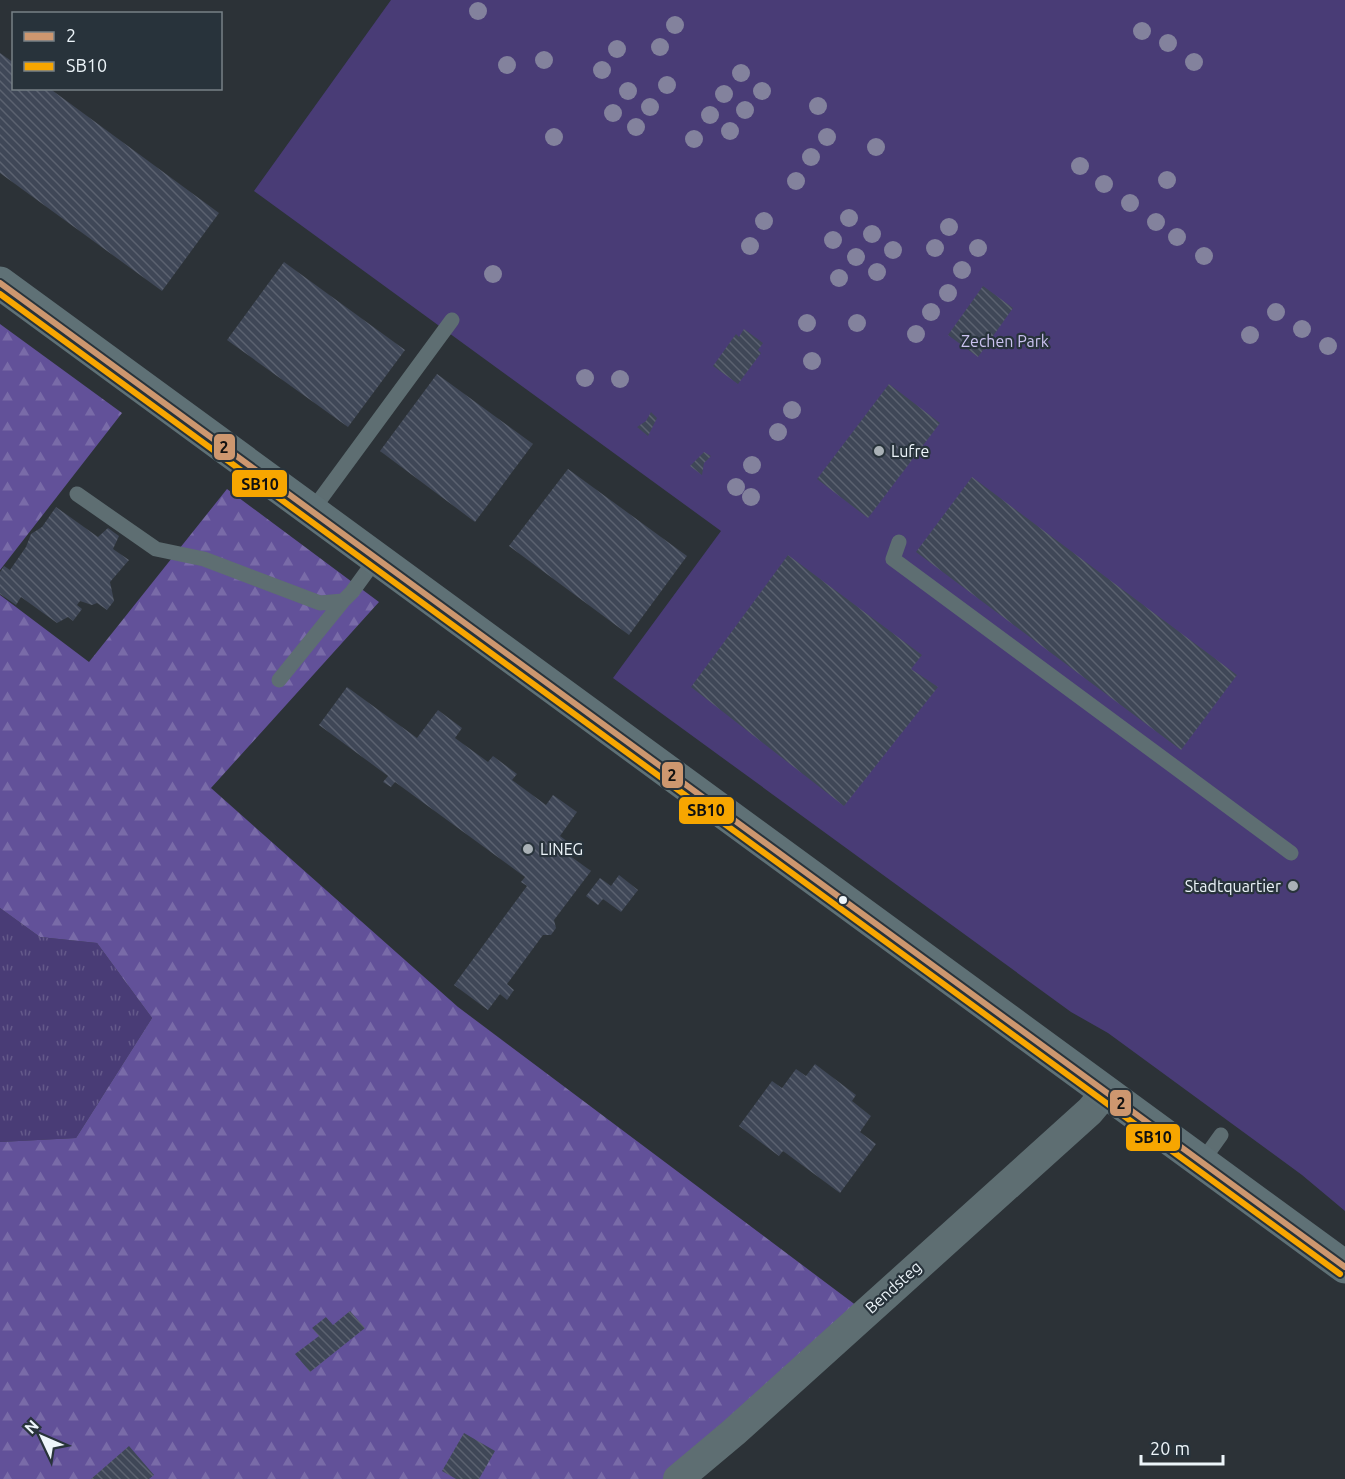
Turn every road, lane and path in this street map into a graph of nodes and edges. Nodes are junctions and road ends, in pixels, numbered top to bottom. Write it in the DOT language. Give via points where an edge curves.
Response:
graph roads {
  1 [pos="0,283"];
  2 [pos="452,320"];
  3 [pos="77,494"];
  4 [pos="311,512"];
  5 [pos="899,542"];
  6 [pos="376,559"];
  7 [pos="343,601"];
  8 [pos="279,680"];
  9 [pos="1291,853"];
  10 [pos="1105,1093"];
  11 [pos="1221,1135"];
  12 [pos="1201,1162"];
  13 [pos="1345,1267"];
  14 [pos="678,1479"];
  1 -- 4 [label="main road"];
  2 -- 4 [label="lane"];
  3 -- 7 [label="lane" via="156,549 204,559 320,603"];
  4 -- 6 [label="main road"];
  5 -- 9 [label="lane" via="893,559"];
  6 -- 7 [label="lane"];
  6 -- 10 [label="main road"];
  7 -- 8 [label="lane"];
  10 -- 12 [label="main road"];
  10 -- 14 [label="street, Bendsteg" via="1090,1111"];
  11 -- 12 [label="lane"];
  12 -- 13 [label="main road"];
}
